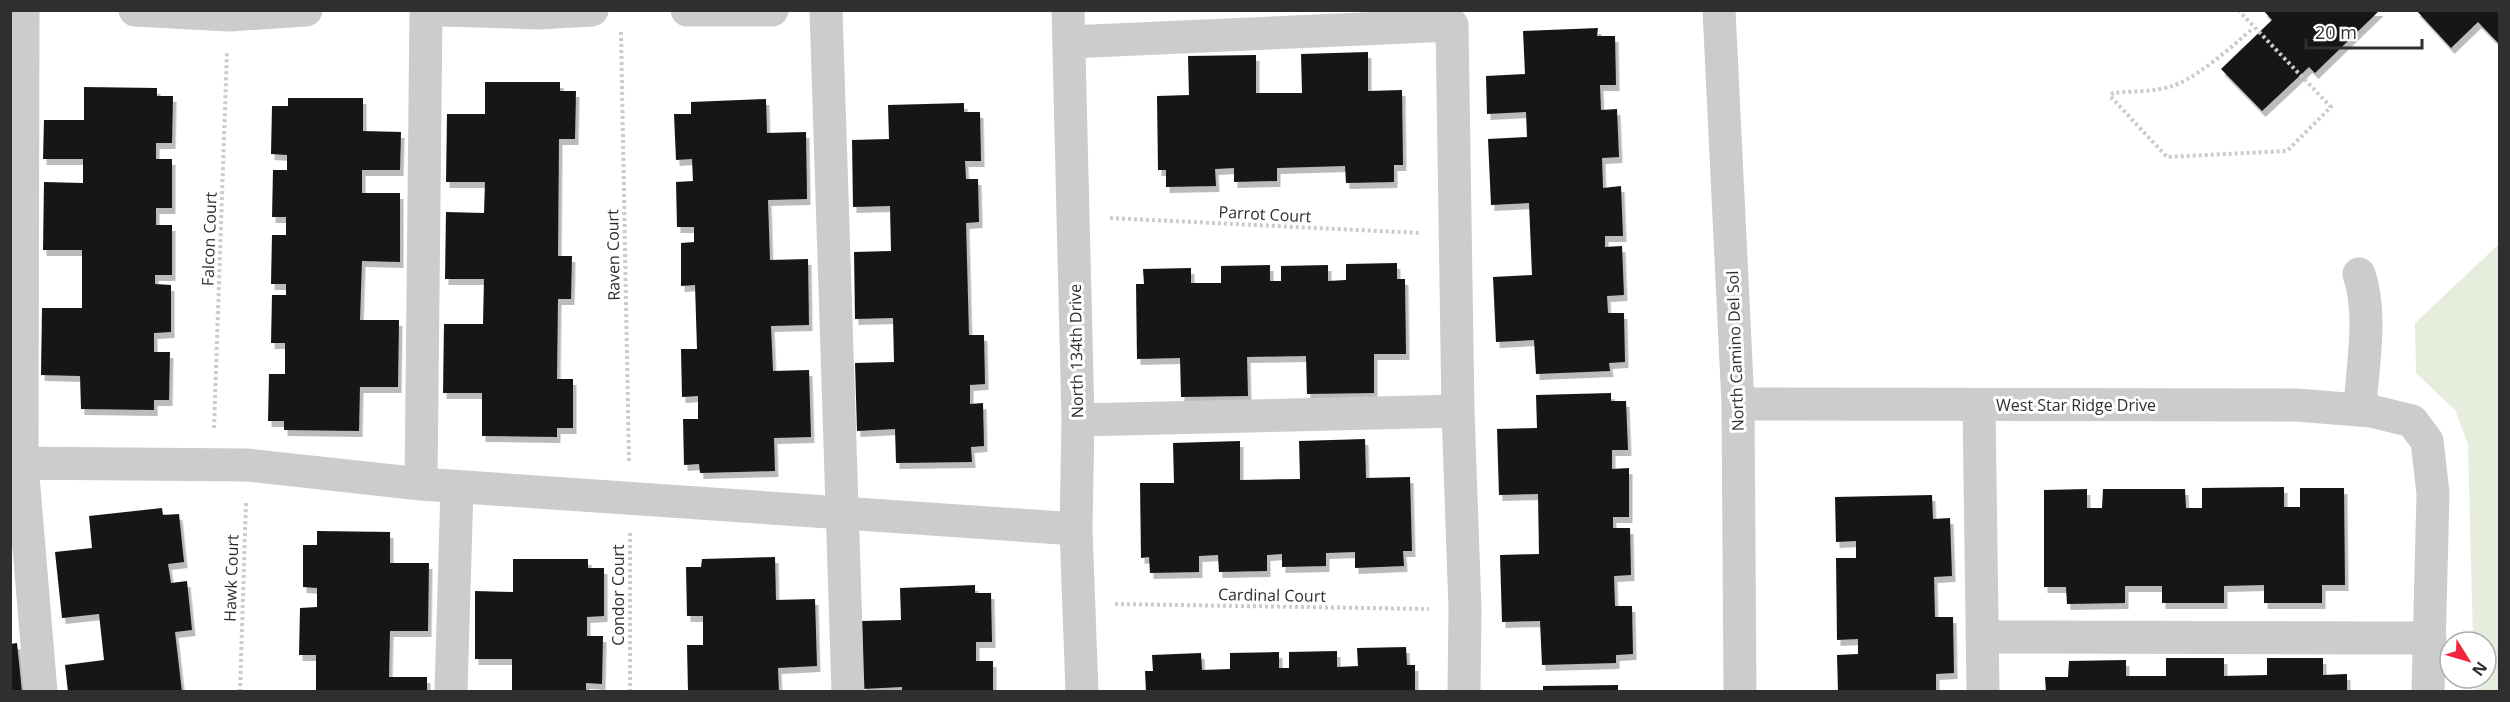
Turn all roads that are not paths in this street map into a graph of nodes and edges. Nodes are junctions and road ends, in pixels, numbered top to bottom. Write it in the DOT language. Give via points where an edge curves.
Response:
graph roads {
  1 [pos="22,10"];
  2 [pos="135,10"];
  3 [pos="306,10"];
  4 [pos="426,10"];
  5 [pos="442,10"];
  6 [pos="687,10"];
  7 [pos="772,10"];
  8 [pos="826,10"];
  9 [pos="1719,10"];
  10 [pos="720,11"];
  11 [pos="606,16"];
  12 [pos="1069,26"];
  13 [pos="2359,274"];
  14 [pos="1738,404"];
  15 [pos="1979,405"];
  16 [pos="2360,410"];
  17 [pos="1458,411"];
  18 [pos="1078,420"];
  19 [pos="16,463"];
  20 [pos="421,484"];
  21 [pos="457,487"];
  22 [pos="843,513"];
  23 [pos="1076,529"];
  24 [pos="1983,637"];
  25 [pos="2430,638"];
  26 [pos="41,692"];
  27 [pos="451,692"];
  28 [pos="848,692"];
  29 [pos="1082,692"];
  30 [pos="1464,692"];
  31 [pos="1740,692"];
  32 [pos="1983,692"];
  33 [pos="2428,692"];
  1 -- 19 [label="street"];
  2 -- 3 [label="street" via="228,15"];
  4 -- 20 [label="street"];
  5 -- 11 [label="street"];
  6 -- 10 [label="street"];
  7 -- 10 [label="street"];
  8 -- 22 [label="street"];
  9 -- 14 [label="street, North Camino Del Sol"];
  12 -- 17 [label="street" via="1452,25"];
  12 -- 18 [label="street, North 134th Drive"];
  13 -- 16 [label="street" via="2366,311"];
  14 -- 15 [label="street, West Star Ridge Drive"];
  14 -- 31 [label="street, North Camino Del Sol"];
  15 -- 16 [label="street, West Star Ridge Drive" via="2296,405"];
  15 -- 24 [label="street"];
  16 -- 25 [label="street, West Star Ridge Drive" via="2412,421 2427,441 2433,493"];
  17 -- 18 [label="street"];
  17 -- 30 [label="street"];
  18 -- 23 [label="street, North 134th Drive"];
  19 -- 20 [label="street" via="247,465"];
  19 -- 26 [label="street"];
  20 -- 21 [label="street"];
  21 -- 22 [label="street"];
  21 -- 27 [label="street"];
  22 -- 23 [label="street"];
  22 -- 28 [label="street"];
  23 -- 29 [label="street, North 134th Drive"];
  24 -- 25 [label="street"];
  24 -- 32 [label="street"];
  25 -- 33 [label="street"];
}
